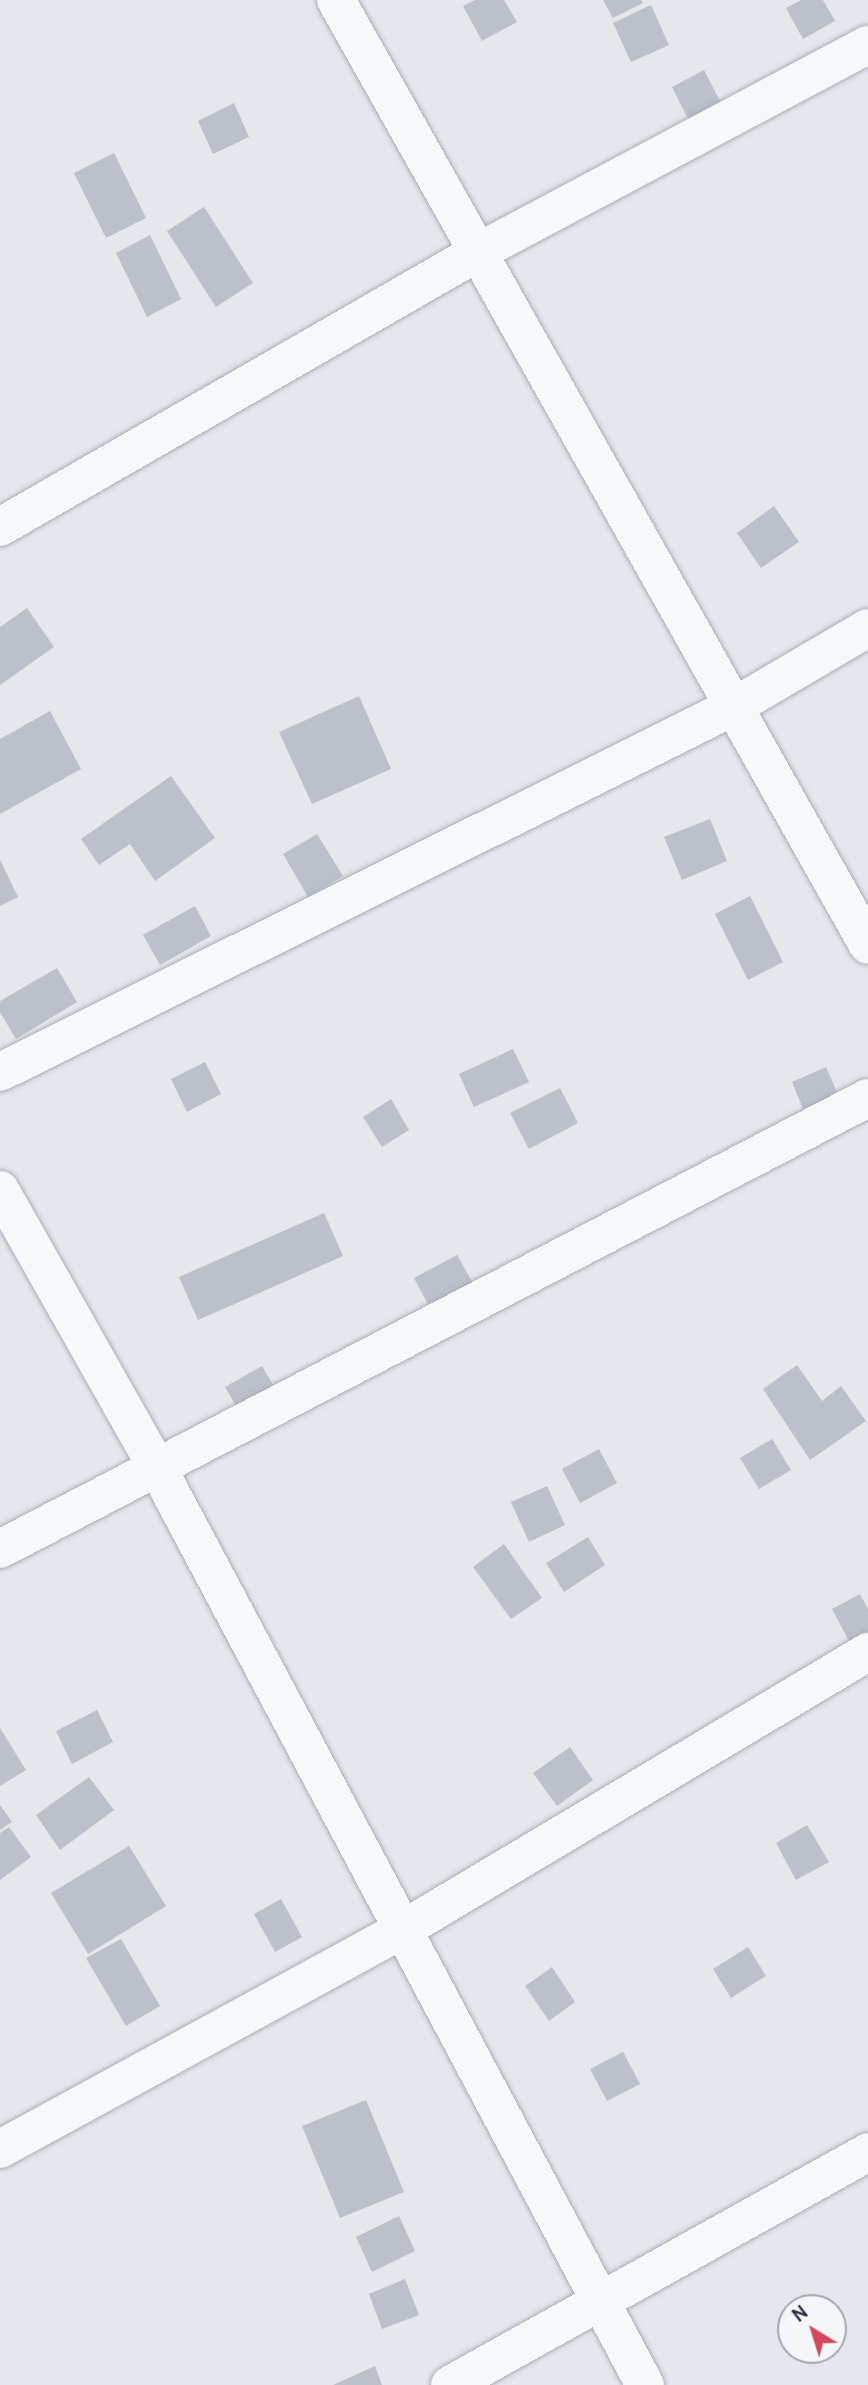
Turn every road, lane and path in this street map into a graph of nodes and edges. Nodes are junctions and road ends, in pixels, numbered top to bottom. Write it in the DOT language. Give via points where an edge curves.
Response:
graph roads {
  1 [pos="335,0"];
  2 [pos="868,45"];
  3 [pos="480,251"];
  4 [pos="0,527"];
  5 [pos="868,628"];
  6 [pos="735,706"];
  7 [pos="868,945"];
  8 [pos="0,1072"];
  9 [pos="868,1098"];
  10 [pos="0,1190"];
  11 [pos="157,1467"];
  12 [pos="0,1549"];
  13 [pos="868,1652"];
  14 [pos="402,1930"];
  15 [pos="0,2149"];
  16 [pos="868,2152"];
  17 [pos="599,2299"];
  18 [pos="450,2385"];
  19 [pos="645,2385"];
  1 -- 3 [label="street"];
  2 -- 3 [label="street"];
  3 -- 4 [label="street"];
  3 -- 6 [label="street"];
  5 -- 6 [label="street"];
  6 -- 7 [label="street"];
  6 -- 8 [label="street"];
  9 -- 11 [label="street"];
  10 -- 11 [label="street"];
  11 -- 12 [label="street"];
  11 -- 14 [label="street"];
  13 -- 14 [label="street"];
  14 -- 15 [label="street"];
  14 -- 17 [label="street"];
  16 -- 17 [label="street"];
  17 -- 18 [label="street"];
  17 -- 19 [label="street"];
}
